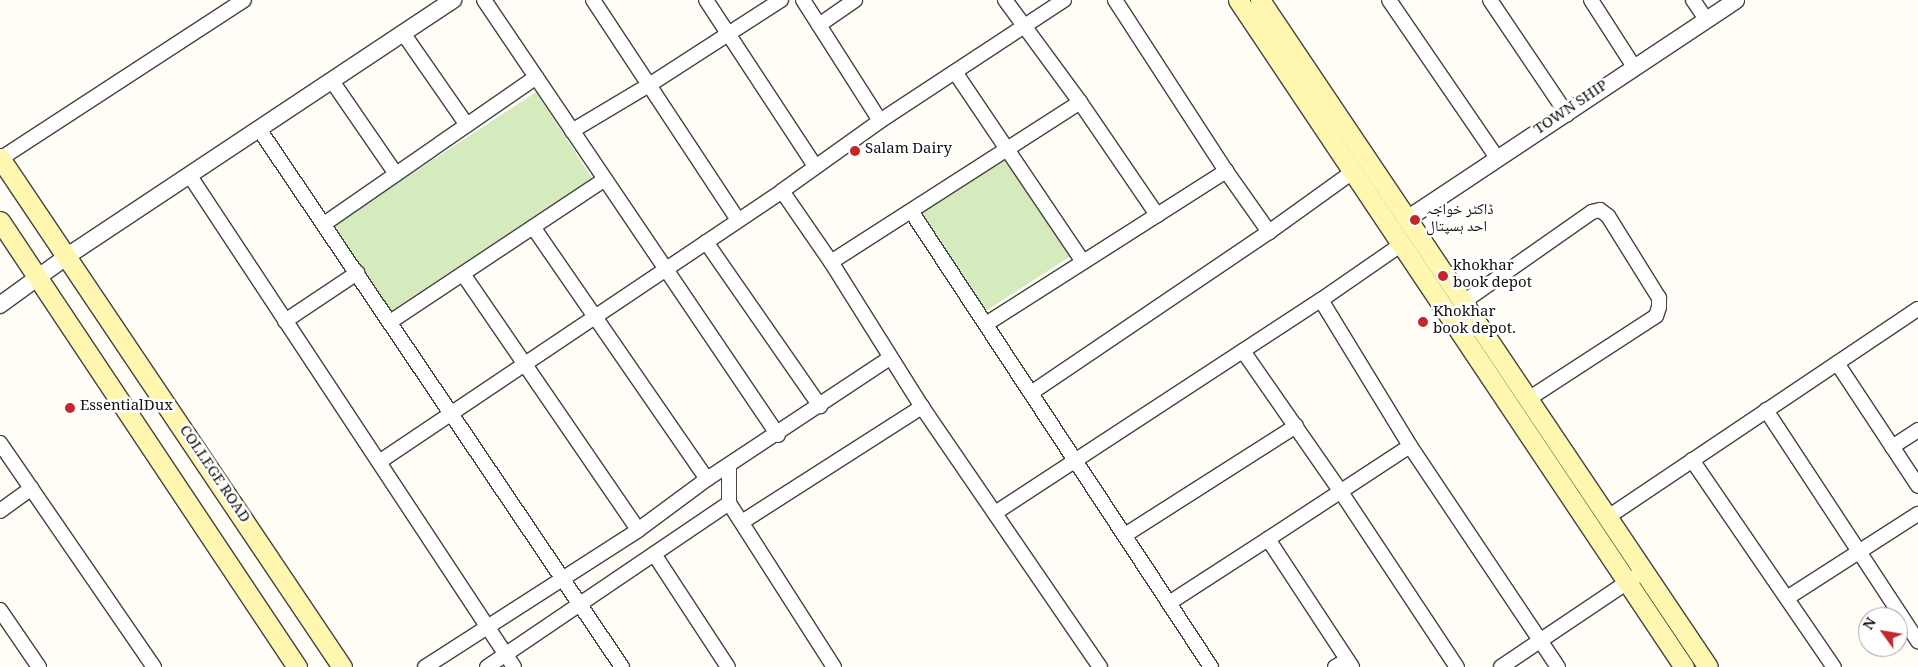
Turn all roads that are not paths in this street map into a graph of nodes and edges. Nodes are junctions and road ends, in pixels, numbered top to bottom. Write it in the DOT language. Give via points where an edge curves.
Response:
graph roads {
  1 [pos="244,0"];
  2 [pos="453,0"];
  3 [pos="484,0"];
  4 [pos="594,0"];
  5 [pos="706,0"];
  6 [pos="781,0"];
  7 [pos="803,0"];
  8 [pos="855,0"];
  9 [pos="1005,0"];
  10 [pos="1064,0"];
  11 [pos="1115,0"];
  12 [pos="1238,0"];
  13 [pos="1260,0"];
  14 [pos="1389,0"];
  15 [pos="1490,0"];
  16 [pos="1591,0"];
  17 [pos="1693,0"];
  18 [pos="1736,0"];
  19 [pos="1706,19"];
  20 [pos="819,26"];
  21 [pos="1024,28"];
  22 [pos="403,33"];
  23 [pos="730,34"];
  24 [pos="1634,67"];
  25 [pos="955,72"];
  26 [pos="536,77"];
  27 [pos="332,81"];
  28 [pos="650,85"];
  29 [pos="1080,102"];
  30 [pos="1567,114"];
  31 [pos="880,121"];
  32 [pos="467,125"];
  33 [pos="259,129"];
  34 [pos="572,131"];
  35 [pos="1006,150"];
  36 [pos="0,158"];
  37 [pos="1497,158"];
  38 [pos="815,166"];
  39 [pos="1226,171"];
  40 [pos="1354,172"];
  41 [pos="396,174"];
  42 [pos="190,176"];
  43 [pos="605,179"];
  44 [pos="782,191"];
  45 [pos="911,211"];
  46 [pos="1157,216"];
  47 [pos="1407,219"];
  48 [pos="738,220"];
  49 [pos="0,222"];
  50 [pos="324,224"];
  51 [pos="533,227"];
  52 [pos="1269,232"];
  53 [pos="706,242"];
  54 [pos="1402,244"];
  55 [pos="66,257"];
  56 [pos="831,262"];
  57 [pos="1083,262"];
  58 [pos="666,269"];
  59 [pos="357,273"];
  60 [pos="463,274"];
  61 [pos="38,279"];
  62 [pos="1321,300"];
  63 [pos="1462,303"];
  64 [pos="0,305"];
  65 [pos="1918,309"];
  66 [pos="595,317"];
  67 [pos="285,321"];
  68 [pos="390,322"];
  69 [pos="986,324"];
  70 [pos="1243,351"];
  71 [pos="890,358"];
  72 [pos="1837,363"];
  73 [pos="525,364"];
  74 [pos="1031,393"];
  75 [pos="1528,399"];
  76 [pos="820,406"];
  77 [pos="922,407"];
  78 [pos="1766,410"];
  79 [pos="452,413"];
  80 [pos="1296,426"];
  81 [pos="1918,430"];
  82 [pos="778,434"];
  83 [pos="0,443"];
  84 [pos="1410,446"];
  85 [pos="1892,447"];
  86 [pos="1076,460"];
  87 [pos="1692,460"];
  88 [pos="379,462"];
  89 [pos="729,466"];
  90 [pos="707,480"];
  91 [pos="1918,486"];
  92 [pos="32,488"];
  93 [pos="1341,492"];
  94 [pos="729,503"];
  95 [pos="0,511"];
  96 [pos="995,512"];
  97 [pos="1918,514"];
  98 [pos="1608,517"];
  99 [pos="742,522"];
  100 [pos="638,530"];
  101 [pos="1125,535"];
  102 [pos="1268,539"];
  103 [pos="1859,551"];
  104 [pos="654,554"];
  105 [pos="1644,571"];
  106 [pos="563,576"];
  107 [pos="1627,583"];
  108 [pos="1786,598"];
  109 [pos="1169,603"];
  110 [pos="581,604"];
  111 [pos="0,610"];
  112 [pos="487,626"];
  113 [pos="1540,641"];
  114 [pos="1918,641"];
  115 [pos="506,654"];
  116 [pos="720,664"];
  117 [pos="1345,664"];
  118 [pos="39,667"];
  119 [pos="154,667"];
  120 [pos="297,667"];
  121 [pos="342,667"];
  122 [pos="425,667"];
  123 [pos="487,667"];
  124 [pos="514,667"];
  125 [pos="622,667"];
  126 [pos="834,667"];
  127 [pos="1100,667"];
  128 [pos="1211,667"];
  129 [pos="1456,667"];
  130 [pos="1501,667"];
  131 [pos="1558,667"];
  132 [pos="1684,667"];
  133 [pos="1708,667"];
  134 [pos="1834,667"];
  1 -- 36 [label="street"];
  2 -- 22 [label="street"];
  3 -- 26 [label="street"];
  4 -- 28 [label="street"];
  5 -- 23 [label="street"];
  6 -- 23 [label="street"];
  7 -- 20 [label="street"];
  8 -- 20 [label="street"];
  9 -- 21 [label="street"];
  10 -- 21 [label="street"];
  11 -- 39 [label="street"];
  12 -- 40 [label="main road"];
  13 -- 47 [label="main road"];
  14 -- 37 [label="street"];
  15 -- 30 [label="street"];
  16 -- 24 [label="street"];
  17 -- 19 [label="street"];
  18 -- 19 [label="street, TOWN SHIP"];
  19 -- 24 [label="street, TOWN SHIP"];
  20 -- 31 [label="street"];
  21 -- 25 [label="street"];
  21 -- 29 [label="street"];
  22 -- 27 [label="street"];
  22 -- 32 [label="street"];
  23 -- 28 [label="street"];
  23 -- 38 [label="street"];
  24 -- 30 [label="street, TOWN SHIP"];
  25 -- 31 [label="street"];
  25 -- 35 [label="street"];
  26 -- 32 [label="street"];
  26 -- 34 [label="street"];
  27 -- 33 [label="street"];
  27 -- 41 [label="street"];
  28 -- 34 [label="street"];
  28 -- 48 [label="street"];
  29 -- 35 [label="street"];
  29 -- 46 [label="street"];
  30 -- 37 [label="street, TOWN SHIP"];
  31 -- 38 [label="street"];
  32 -- 41 [label="street"];
  33 -- 42 [label="street"];
  33 -- 50 [label="street"];
  34 -- 43 [label="street"];
  35 -- 45 [label="street"];
  35 -- 57 [label="street"];
  36 -- 55 [label="main road, COLLEGE ROAD"];
  37 -- 47 [label="street, TOWN SHIP"];
  38 -- 44 [label="street"];
  39 -- 46 [label="street"];
  39 -- 52 [label="street"];
  40 -- 52 [label="street"];
  40 -- 54 [label="main road"];
  41 -- 50 [label="street"];
  42 -- 55 [label="street"];
  42 -- 67 [label="street"];
  43 -- 51 [label="street"];
  43 -- 58 [label="street"];
  44 -- 48 [label="street"];
  44 -- 56 [label="street"];
  45 -- 56 [label="street"];
  45 -- 69 [label="street"];
  46 -- 57 [label="street"];
  47 -- 63 [label="main road"];
  48 -- 53 [label="street"];
  49 -- 61 [label="main road"];
  50 -- 59 [label="street"];
  51 -- 60 [label="street"];
  51 -- 66 [label="street"];
  52 -- 74 [label="street"];
  53 -- 58 [label="street"];
  53 -- 76 [label="street"];
  54 -- 62 [label="street"];
  54 -- 107 [label="main road"];
  55 -- 61 [label="street"];
  55 -- 121 [label="main road, COLLEGE ROAD"];
  56 -- 71 [label="street"];
  57 -- 69 [label="street"];
  58 -- 66 [label="street"];
  58 -- 82 [label="street"];
  59 -- 67 [label="street"];
  59 -- 68 [label="street"];
  60 -- 68 [label="street"];
  60 -- 73 [label="street"];
  61 -- 64 [label="street"];
  61 -- 120 [label="main road"];
  62 -- 70 [label="street"];
  62 -- 84 [label="street"];
  63 -- 75 [label="main road"];
  63 -- 75 [label="street" via="1592,212 1600,210 1608,216 1659,298 1656,316"];
  65 -- 72 [label="street"];
  66 -- 73 [label="street"];
  66 -- 90 [label="street"];
  67 -- 88 [label="street"];
  68 -- 79 [label="street"];
  69 -- 74 [label="street"];
  70 -- 80 [label="street"];
  70 -- 86 [label="street"];
  71 -- 76 [label="street"];
  71 -- 77 [label="street"];
  72 -- 78 [label="street"];
  72 -- 85 [label="street"];
  73 -- 79 [label="street"];
  73 -- 100 [label="street"];
  74 -- 86 [label="street"];
  75 -- 98 [label="main road"];
  76 -- 82 [label="street"];
  77 -- 96 [label="street"];
  77 -- 99 [label="street"];
  78 -- 87 [label="street"];
  78 -- 103 [label="street"];
  79 -- 88 [label="street"];
  79 -- 106 [label="street"];
  80 -- 93 [label="street"];
  80 -- 101 [label="street"];
  81 -- 85 [label="street"];
  82 -- 89 [label="street"];
  83 -- 92 [label="street"];
  84 -- 93 [label="street"];
  84 -- 113 [label="street"];
  85 -- 91 [label="street"];
  86 -- 96 [label="street"];
  86 -- 101 [label="street"];
  87 -- 98 [label="street"];
  87 -- 108 [label="street"];
  88 -- 112 [label="street"];
  89 -- 90 [label="street"];
  89 -- 94 [label="street"];
  90 -- 100 [label="street"];
  92 -- 95 [label="street"];
  92 -- 119 [label="street"];
  93 -- 102 [label="street"];
  93 -- 129 [label="street"];
  94 -- 99 [label="street"];
  94 -- 104 [label="street"];
  96 -- 127 [label="street"];
  97 -- 103 [label="street"];
  98 -- 105 [label="main road"];
  99 -- 126 [label="street"];
  100 -- 106 [label="street"];
  101 -- 109 [label="street"];
  102 -- 109 [label="street"];
  102 -- 117 [label="street"];
  103 -- 108 [label="street"];
  103 -- 114 [label="street"];
  104 -- 110 [label="street"];
  104 -- 116 [label="street"];
  105 -- 107 [label="street"];
  105 -- 133 [label="main road"];
  106 -- 110 [label="street"];
  106 -- 112 [label="street"];
  107 -- 113 [label="street"];
  107 -- 132 [label="main road"];
  108 -- 134 [label="street"];
  109 -- 128 [label="street"];
  110 -- 115 [label="street"];
  110 -- 125 [label="street"];
  111 -- 118 [label="street"];
  112 -- 115 [label="street"];
  112 -- 122 [label="street"];
  113 -- 130 [label="street"];
  113 -- 131 [label="street"];
  115 -- 123 [label="street"];
  115 -- 124 [label="street"];
}
